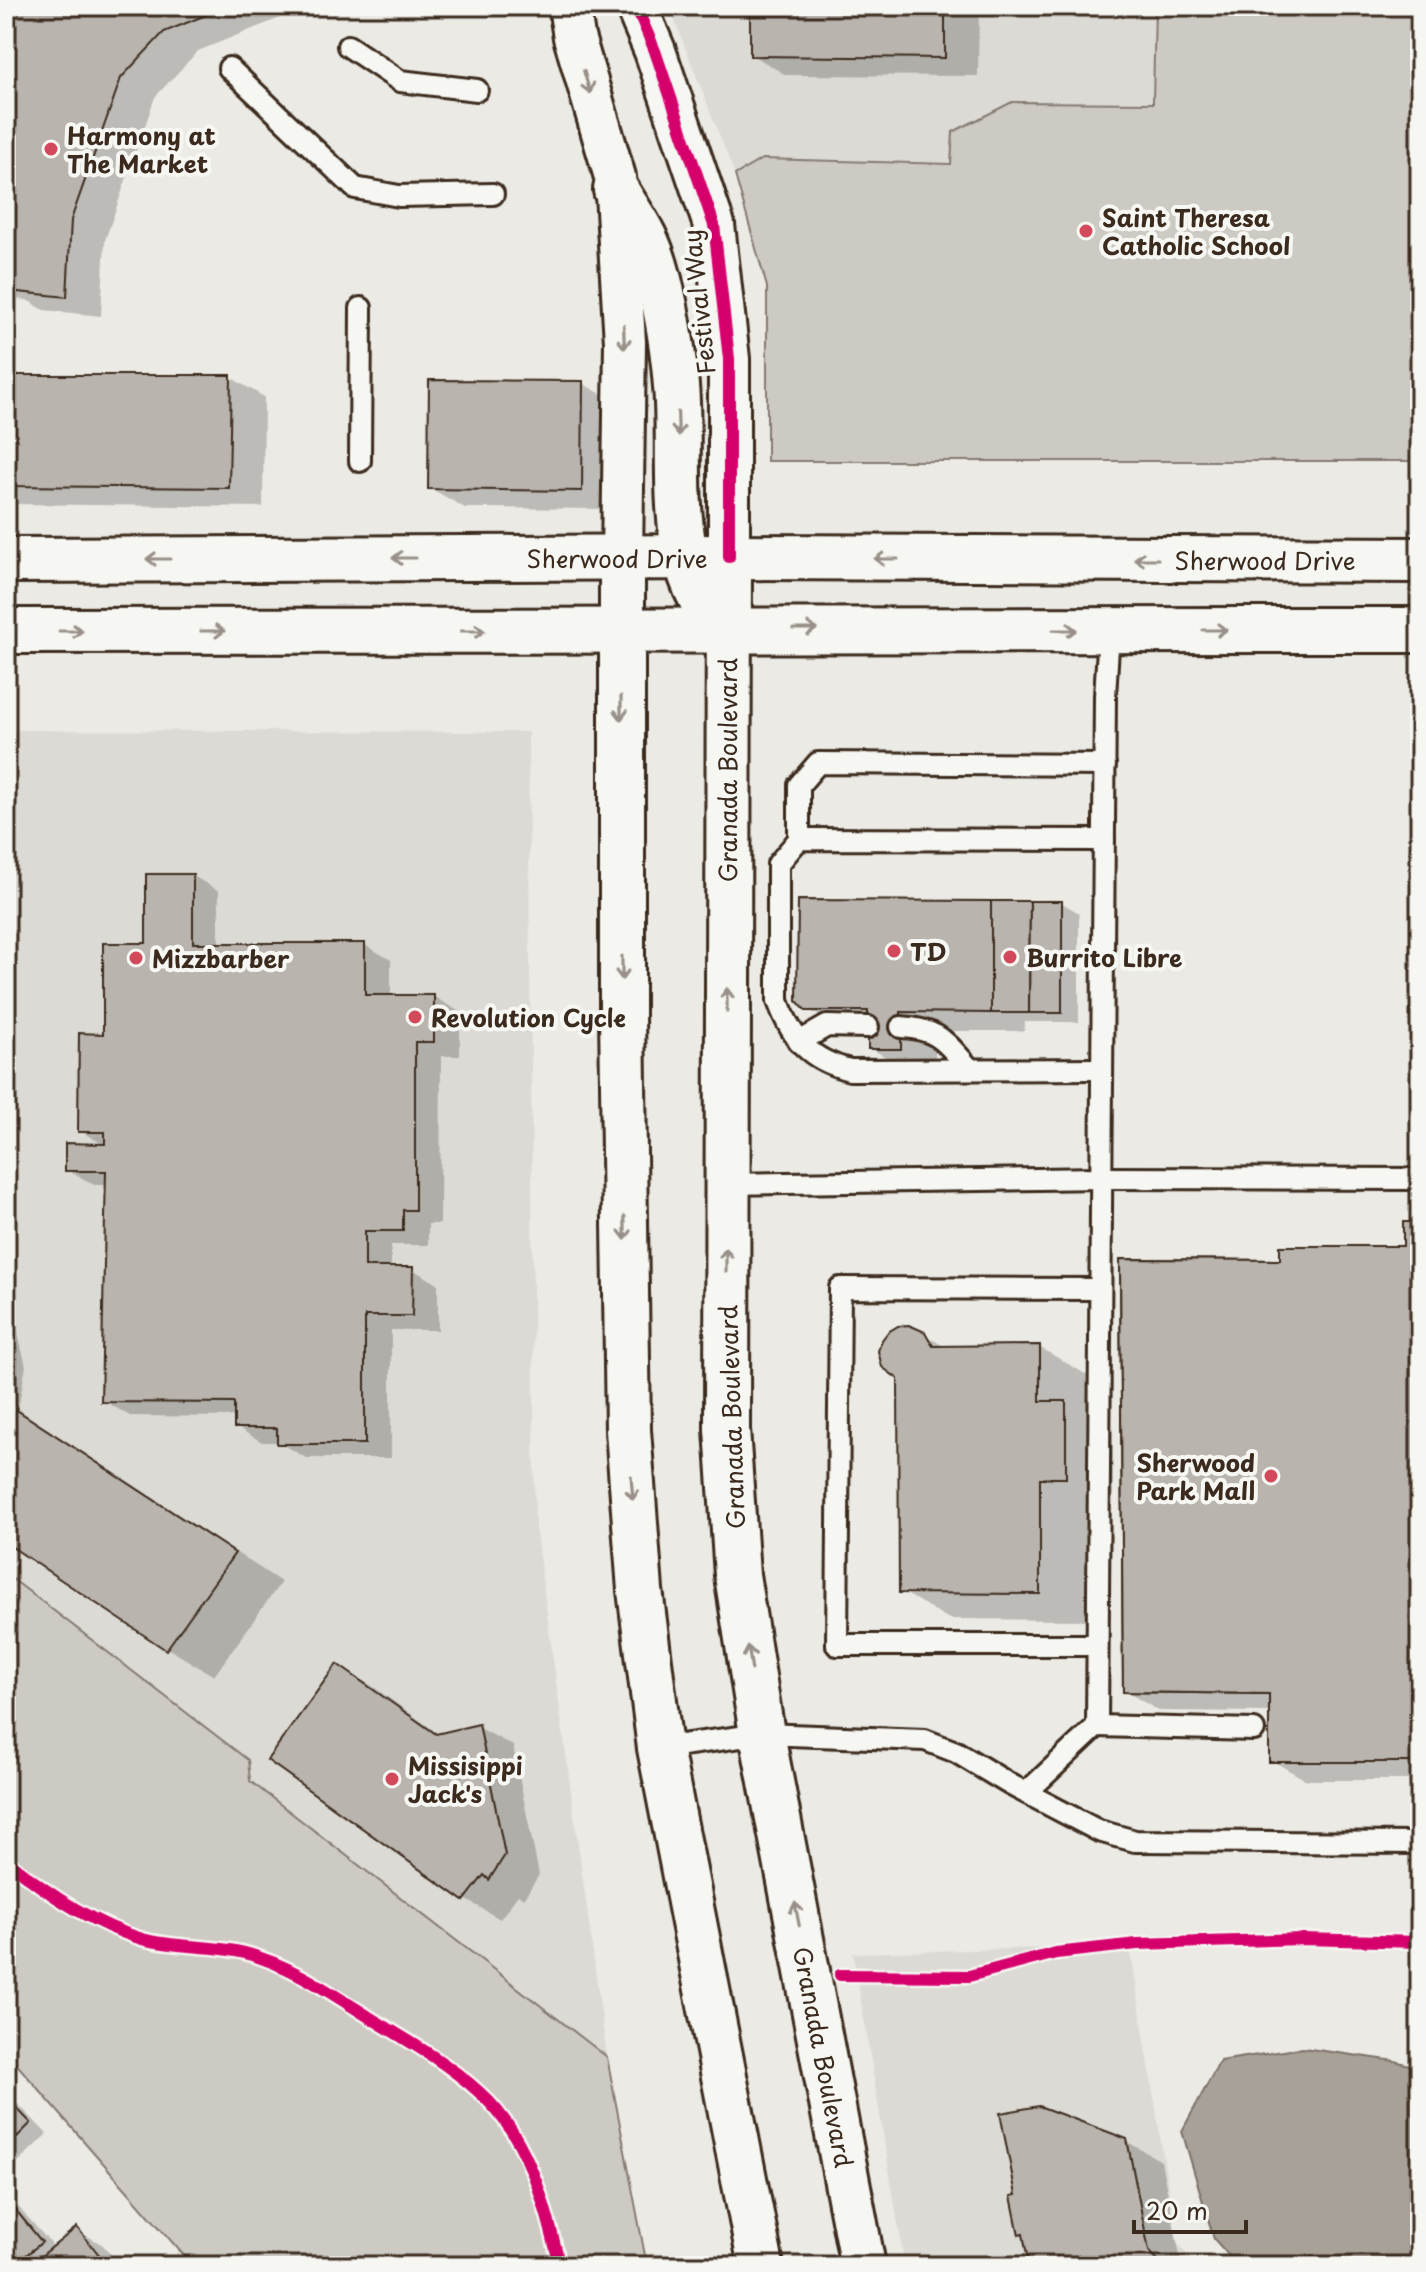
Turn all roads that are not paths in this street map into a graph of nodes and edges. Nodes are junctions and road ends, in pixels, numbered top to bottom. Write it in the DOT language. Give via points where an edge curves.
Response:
graph roads {
  1 [pos="569,6"];
  2 [pos="636,6"];
  3 [pos="348,46"];
  4 [pos="229,68"];
  5 [pos="477,90"];
  6 [pos="616,190"];
  7 [pos="493,194"];
  8 [pos="361,308"];
  9 [pos="360,461"];
  10 [pos="686,557"];
  11 [pos="729,557"];
  12 [pos="622,559"];
  13 [pos="6,560"];
  14 [pos="1420,560"];
  15 [pos="621,630"];
  16 [pos="727,630"];
  17 [pos="1420,630"];
  18 [pos="6,631"];
  19 [pos="1109,631"];
  20 [pos="1105,765"];
  21 [pos="799,839"];
  22 [pos="1104,840"];
  23 [pos="868,1027"];
  24 [pos="901,1027"];
  25 [pos="799,1042"];
  26 [pos="970,1069"];
  27 [pos="1102,1069"];
  28 [pos="1101,1178"];
  29 [pos="1420,1179"];
  30 [pos="726,1184"];
  31 [pos="1100,1289"];
  32 [pos="1097,1645"];
  33 [pos="1097,1726"];
  34 [pos="1254,1730"];
  35 [pos="762,1734"];
  36 [pos="660,1748"];
  37 [pos="1027,1792"];
  38 [pos="1420,1843"];
  39 [pos="761,2266"];
  40 [pos="863,2266"];
  1 -- 6 [label="street, one-way"];
  2 -- 11 [label="street, Festival Way" via="714,225 729,359"];
  3 -- 5 [label="lane" via="400,81"];
  4 -- 7 [label="lane" via="355,188 399,196"];
  6 -- 10 [label="main road, one-way" via="646,240 663,300 676,387"];
  6 -- 12 [label="street, one-way" via="625,342"];
  8 -- 9 [label="lane"];
  10 -- 11 [label="main road, Sherwood Drive"];
  10 -- 12 [label="main road, Sherwood Drive"];
  10 -- 16 [label="main road" via="706,608"];
  14 -- 11 [label="main road, Sherwood Drive, one-way"];
  11 -- 16 [label="main road, Granada Boulevard"];
  12 -- 13 [label="main road, Sherwood Drive, one-way"];
  12 -- 15 [label="main road"];
  15 -- 16 [label="main road"];
  18 -- 15 [label="main road, one-way"];
  15 -- 36 [label="main road, one-way" via="628,1430 640,1590"];
  16 -- 19 [label="main road, one-way"];
  30 -- 16 [label="main road, Granada Boulevard, one-way"];
  19 -- 17 [label="main road, one-way"];
  19 -- 20 [label="lane"];
  20 -- 21 [label="lane" via="818,763 799,785"];
  20 -- 22 [label="lane"];
  21 -- 22 [label="lane"];
  21 -- 25 [label="lane" via="778,864 778,1001"];
  22 -- 27 [label="lane"];
  23 -- 25 [label="lane" via="827,1026"];
  24 -- 26 [label="lane" via="940,1036"];
  25 -- 26 [label="lane" via="830,1065 850,1070"];
  26 -- 27 [label="lane"];
  27 -- 28 [label="lane"];
  28 -- 29 [label="lane"];
  28 -- 30 [label="lane"];
  28 -- 31 [label="lane"];
  35 -- 30 [label="main road, Granada Boulevard, one-way" via="737,1575 727,1429"];
  31 -- 32 [label="lane"];
  31 -- 32 [label="lane" via="840,1288 837,1645"];
  32 -- 33 [label="lane"];
  33 -- 34 [label="lane"];
  33 -- 37 [label="lane"];
  35 -- 36 [label="lane"];
  35 -- 37 [label="lane" via="925,1740"];
  40 -- 35 [label="main road, Granada Boulevard, one-way"];
  36 -- 39 [label="main road"];
  37 -- 38 [label="lane" via="1099,1831 1135,1841"];
}
